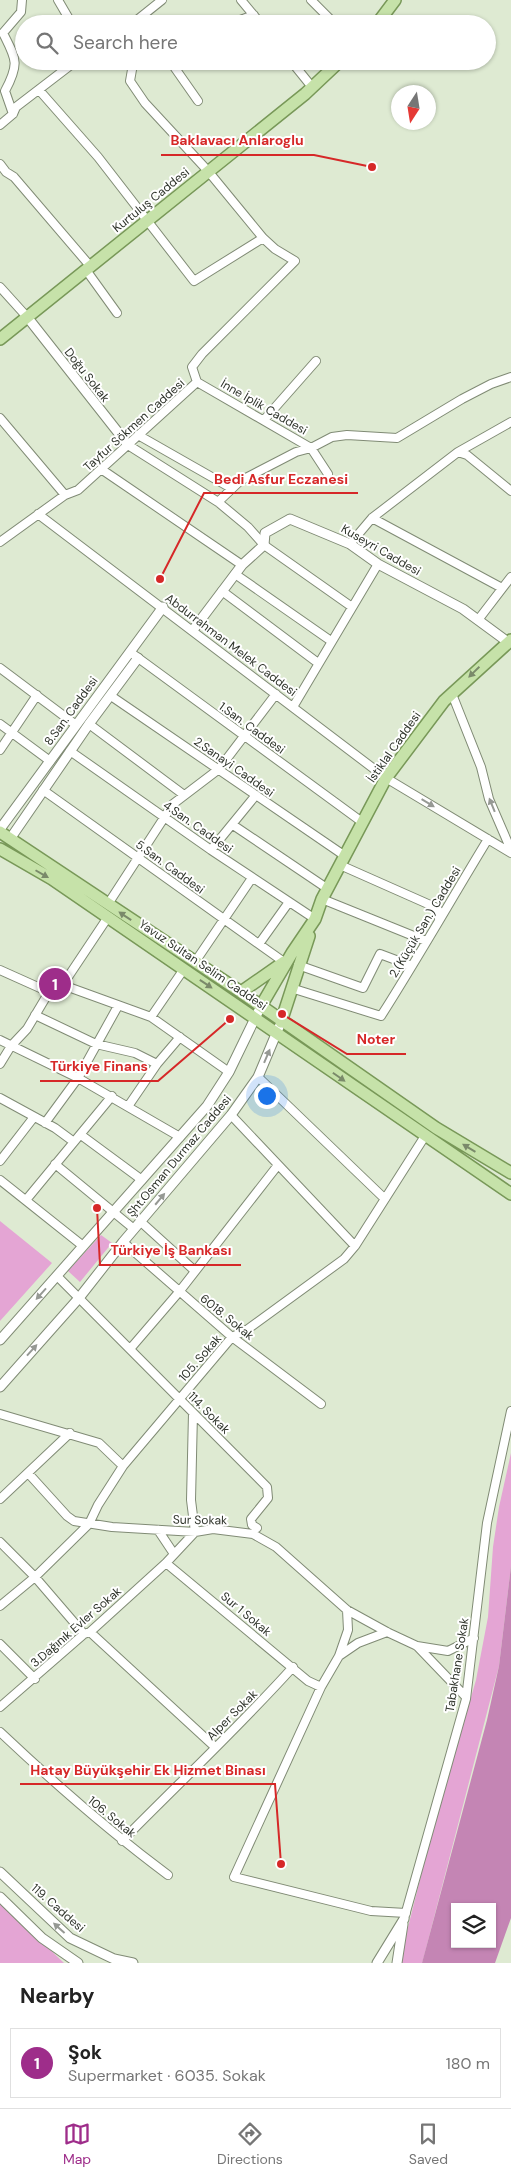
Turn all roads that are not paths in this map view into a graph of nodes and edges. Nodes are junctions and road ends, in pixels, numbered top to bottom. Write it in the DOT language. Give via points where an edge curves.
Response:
graph roads {
  1 [pos="22,0"];
  2 [pos="58,0"];
  3 [pos="162,0"];
  4 [pos="241,0"];
  5 [pos="312,0"];
  6 [pos="395,0"];
  7 [pos="17,15"];
  8 [pos="65,15"];
  9 [pos="143,15"];
  10 [pos="254,15"];
  11 [pos="326,15"];
  12 [pos="384,15"];
  13 [pos="15,17"];
  14 [pos="1,32"];
  15 [pos="15,57"];
  16 [pos="15,64"];
  17 [pos="65,70"];
  18 [pos="133,70"];
  19 [pos="176,70"];
  20 [pos="299,70"];
  21 [pos="330,70"];
  22 [pos="312,87"];
  23 [pos="39,90"];
  24 [pos="198,102"];
  25 [pos="13,114"];
  26 [pos="0,126"];
  27 [pos="0,164"];
  28 [pos="208,171"];
  29 [pos="148,222"];
  30 [pos="263,238"];
  31 [pos="88,269"];
  32 [pos="0,287"];
  33 [pos="117,313"];
  34 [pos="28,318"];
  35 [pos="0,339"];
  36 [pos="316,360"];
  37 [pos="511,377"];
  38 [pos="197,382"];
  39 [pos="0,418"];
  40 [pos="264,420"];
  41 [pos="511,422"];
  42 [pos="138,435"];
  43 [pos="128,446"];
  44 [pos="311,448"];
  45 [pos="458,452"];
  46 [pos="102,469"];
  47 [pos="328,474"];
  48 [pos="231,488"];
  49 [pos="511,491"];
  50 [pos="66,495"];
  51 [pos="218,502"];
  52 [pos="38,514"];
  53 [pos="372,518"];
  54 [pos="0,542"];
  55 [pos="350,544"];
  56 [pos="264,545"];
  57 [pos="242,564"];
  58 [pos="378,564"];
  59 [pos="235,574"];
  60 [pos="511,577"];
  61 [pos="502,588"];
  62 [pos="222,591"];
  63 [pos="163,607"];
  64 [pos="352,607"];
  65 [pos="478,620"];
  66 [pos="193,630"];
  67 [pos="331,641"];
  68 [pos="510,641"];
  69 [pos="130,652"];
  70 [pos="138,658"];
  71 [pos="318,663"];
  72 [pos="0,668"];
  73 [pos="276,694"];
  74 [pos="452,694"];
  75 [pos="37,695"];
  76 [pos="111,696"];
  77 [pos="293,706"];
  78 [pos="0,724"];
  79 [pos="89,724"];
  80 [pos="76,725"];
  81 [pos="13,733"];
  82 [pos="244,736"];
  83 [pos="0,750"];
  84 [pos="70,751"];
  85 [pos="50,761"];
  86 [pos="219,769"];
  87 [pos="386,778"];
  88 [pos="43,790"];
  89 [pos="184,795"];
  90 [pos="256,795"];
  91 [pos="164,818"];
  92 [pos="362,822"];
  93 [pos="233,825"];
  94 [pos="0,830"];
  95 [pos="10,839"];
  96 [pos="488,839"];
  97 [pos="0,849"];
  98 [pos="211,850"];
  99 [pos="511,851"];
  100 [pos="138,858"];
  101 [pos="342,860"];
  102 [pos="252,878"];
  103 [pos="325,894"];
  104 [pos="289,902"];
  105 [pos="108,904"];
  106 [pos="108,917"];
  107 [pos="439,918"];
  108 [pos="315,919"];
  109 [pos="224,920"];
  110 [pos="426,940"];
  111 [pos="259,944"];
  112 [pos="292,953"];
  113 [pos="195,962"];
  114 [pos="284,962"];
  115 [pos="298,965"];
  116 [pos="412,966"];
  117 [pos="184,969"];
  118 [pos="0,970"];
  119 [pos="60,984"];
  120 [pos="291,988"];
  121 [pos="50,992"];
  122 [pos="241,992"];
  123 [pos="118,1006"];
  124 [pos="261,1006"];
  125 [pos="36,1015"];
  126 [pos="151,1017"];
  127 [pos="256,1018"];
  128 [pos="279,1027"];
  129 [pos="180,1037"];
  130 [pos="0,1040"];
  131 [pos="96,1044"];
  132 [pos="11,1046"];
  133 [pos="0,1064"];
  134 [pos="157,1064"];
  135 [pos="230,1072"];
  136 [pos="258,1077"];
  137 [pos="78,1078"];
  138 [pos="112,1096"];
  139 [pos="0,1098"];
  140 [pos="129,1106"];
  141 [pos="231,1115"];
  142 [pos="34,1117"];
  143 [pos="45,1122"];
  144 [pos="81,1135"];
  145 [pos="425,1136"];
  146 [pos="180,1137"];
  147 [pos="74,1142"];
  148 [pos="0,1161"];
  149 [pos="56,1164"];
  150 [pos="278,1165"];
  151 [pos="511,1173"];
  152 [pos="0,1180"];
  153 [pos="142,1180"];
  154 [pos="511,1194"];
  155 [pos="386,1199"];
  156 [pos="26,1200"];
  157 [pos="114,1212"];
  158 [pos="140,1222"];
  159 [pos="134,1230"];
  160 [pos="123,1242"];
  161 [pos="83,1246"];
  162 [pos="355,1246"];
  163 [pos="196,1271"];
  164 [pos="57,1276"];
  165 [pos="179,1292"];
  166 [pos="79,1298"];
  167 [pos="232,1337"];
  168 [pos="0,1340"];
  169 [pos="130,1349"];
  170 [pos="0,1387"];
  171 [pos="179,1399"];
  172 [pos="321,1404"];
  173 [pos="511,1411"];
  174 [pos="193,1413"];
  175 [pos="0,1414"];
  176 [pos="70,1433"];
  177 [pos="123,1466"];
  178 [pos="28,1473"];
  179 [pos="0,1499"];
  180 [pos="89,1524"];
  181 [pos="257,1528"];
  182 [pos="158,1530"];
  183 [pos="195,1532"];
  184 [pos="0,1542"];
  185 [pos="174,1554"];
  186 [pos="166,1563"];
  187 [pos="35,1577"];
  188 [pos="0,1606"];
  189 [pos="347,1610"];
  190 [pos="387,1632"];
  191 [pos="87,1633"];
  192 [pos="474,1638"];
  193 [pos="0,1644"];
  194 [pos="418,1646"];
  195 [pos="340,1656"];
  196 [pos="293,1667"];
  197 [pos="34,1679"];
  198 [pos="321,1687"];
  199 [pos="466,1696"];
  200 [pos="0,1707"];
  201 [pos="0,1732"];
  202 [pos="215,1748"];
  203 [pos="122,1841"];
  204 [pos="0,1872"];
  205 [pos="168,1875"];
  206 [pos="0,1898"];
  207 [pos="405,1916"];
  208 [pos="78,1963"];
  209 [pos="133,1963"];
  210 [pos="377,1963"];
  211 [pos="397,1963"];
  1 -- 7 [label="street"];
  2 -- 8 [label="street"];
  3 -- 9 [label="street"];
  4 -- 10 [label="street"];
  5 -- 11 [label="street"];
  6 -- 12 [label="main road"];
  13 -- 14 [label="street"];
  14 -- 15 [label="street"];
  16 -- 25 [label="street" via="5,91"];
  17 -- 23 [label="street"];
  18 -- 28 [label="street" via="130,81 145,103"];
  19 -- 24 [label="street"];
  20 -- 22 [label="street"];
  21 -- 22 [label="main road, Kurtuluş Caddesi"];
  22 -- 28 [label="main road, Kurtuluş Caddesi"];
  23 -- 25 [label="street" via="16,107"];
  23 -- 29 [label="street" via="98,157"];
  25 -- 26 [label="street"];
  27 -- 31 [label="street"];
  28 -- 29 [label="main road, Kurtuluş Caddesi"];
  28 -- 30 [label="street"];
  29 -- 30 [label="street" via="194,281"];
  29 -- 31 [label="main road, Kurtuluş Caddesi"];
  30 -- 38 [label="street, Tayfur Sökmen Caddesi" via="295,261 202,354 192,367"];
  31 -- 33 [label="street"];
  31 -- 34 [label="main road, Kurtuluş Caddesi"];
  32 -- 34 [label="street"];
  34 -- 35 [label="main road, Kurtuluş Caddesi"];
  34 -- 43 [label="street, Doğu Sokak"];
  36 -- 40 [label="street"];
  37 -- 44 [label="street, İnne İplik Caddesi" via="462,399 398,438 347,435 332,437"];
  38 -- 40 [label="street, İnne İplik Caddesi"];
  38 -- 42 [label="street, Tayfur Sökmen Caddesi"];
  39 -- 50 [label="street"];
  40 -- 44 [label="street, İnne İplik Caddesi"];
  41 -- 45 [label="street"];
  42 -- 43 [label="street, Tayfur Sökmen Caddesi"];
  42 -- 48 [label="street"];
  43 -- 46 [label="street, Tayfur Sökmen Caddesi"];
  43 -- 51 [label="street"];
  44 -- 47 [label="street"];
  44 -- 48 [label="street" via="296,452"];
  45 -- 49 [label="street" via="467,455"];
  45 -- 53 [label="street"];
  46 -- 50 [label="street, Tayfur Sökmen Caddesi" via="78,490"];
  46 -- 57 [label="street"];
  48 -- 51 [label="street"];
  50 -- 52 [label="street, Tayfur Sökmen Caddesi"];
  51 -- 56 [label="street"];
  52 -- 54 [label="street, Tayfur Sökmen Caddesi"];
  52 -- 63 [label="street, Abdurrahman Melek Caddesi"];
  53 -- 55 [label="street"];
  53 -- 61 [label="street"];
  55 -- 56 [label="street, Kuseyri Caddesi" via="290,519 265,533"];
  55 -- 58 [label="street, Kuseyri Caddesi"];
  56 -- 57 [label="street, Kuseyri Caddesi"];
  56 -- 64 [label="street"];
  57 -- 59 [label="street, Kuseyri Caddesi"];
  58 -- 64 [label="street"];
  58 -- 65 [label="street, Kuseyri Caddesi"];
  59 -- 62 [label="street, Kuseyri Caddesi"];
  59 -- 67 [label="street"];
  60 -- 61 [label="street"];
  61 -- 65 [label="street"];
  62 -- 66 [label="street, Kuseyri Caddesi"];
  62 -- 71 [label="street"];
  63 -- 66 [label="street, Abdurrahman Melek Caddesi"];
  63 -- 69 [label="street, 8.San. Caddesi"];
  64 -- 67 [label="street"];
  65 -- 68 [label="street, Kuseyri Caddesi"];
  66 -- 73 [label="street, Abdurrahman Melek Caddesi"];
  67 -- 71 [label="street"];
  68 -- 74 [label="main road, İstiklal Caddesi, one-way"];
  69 -- 70 [label="street, 1.San. Caddesi"];
  69 -- 80 [label="street, 8.San. Caddesi"];
  70 -- 76 [label="street, 8.San. Caddesi"];
  70 -- 82 [label="street, 1.San. Caddesi"];
  71 -- 77 [label="street"];
  72 -- 75 [label="street"];
  73 -- 77 [label="street, Abdurrahman Melek Caddesi"];
  73 -- 82 [label="street"];
  74 -- 87 [label="main road, İstiklal Caddesi"];
  99 -- 74 [label="street, one-way"];
  75 -- 80 [label="street"];
  75 -- 81 [label="street"];
  76 -- 79 [label="street, 8.San. Caddesi"];
  76 -- 86 [label="street, 2.Sanayi Caddesi"];
  77 -- 87 [label="street, Abdurrahman Melek Caddesi"];
  78 -- 81 [label="street"];
  79 -- 84 [label="street, 8.San. Caddesi"];
  79 -- 89 [label="street"];
  80 -- 85 [label="street, 8.San. Caddesi"];
  81 -- 83 [label="street"];
  81 -- 85 [label="street"];
  82 -- 86 [label="street"];
  82 -- 92 [label="street, 1.San. Caddesi"];
  84 -- 88 [label="street, 8.San. Caddesi"];
  84 -- 91 [label="street, 4.San. Caddesi"];
  85 -- 94 [label="street, 8.San. Caddesi"];
  86 -- 89 [label="street"];
  86 -- 90 [label="street, 2.Sanayi Caddesi"];
  87 -- 92 [label="main road, İstiklal Caddesi"];
  87 -- 96 [label="street, Abdurrahman Melek Caddesi, one-way"];
  88 -- 95 [label="street, 8.San. Caddesi"];
  88 -- 100 [label="street, 5.San. Caddesi"];
  89 -- 91 [label="street"];
  90 -- 93 [label="street"];
  90 -- 101 [label="street, 2.Sanayi Caddesi"];
  91 -- 98 [label="street, 4.San. Caddesi"];
  91 -- 100 [label="street"];
  92 -- 101 [label="main road, İstiklal Caddesi"];
  93 -- 98 [label="street"];
  93 -- 103 [label="street"];
  94 -- 95 [label="main road, Yavuz Sultan Selim Caddesi"];
  95 -- 105 [label="main road, Yavuz Sultan Selim Caddesi"];
  96 -- 99 [label="street, Abdurrahman Melek Caddesi"];
  96 -- 107 [label="street, 2.(Küçük San.) Caddesi"];
  97 -- 106 [label="main road, Yavuz Sultan Selim Caddesi, one-way"];
  98 -- 102 [label="street, 4.San. Caddesi"];
  100 -- 105 [label="street"];
  100 -- 109 [label="street, 5.San. Caddesi"];
  101 -- 103 [label="main road, İstiklal Caddesi"];
  101 -- 107 [label="street, 2.Sanayi Caddesi" via="437,908"];
  102 -- 104 [label="street, 4.San. Caddesi"];
  102 -- 109 [label="street"];
  103 -- 108 [label="main road, İstiklal Caddesi"];
  103 -- 110 [label="street"];
  104 -- 108 [label="street, 4.San. Caddesi"];
  104 -- 111 [label="street"];
  113 -- 105 [label="main road, Yavuz Sultan Selim Caddesi, one-way"];
  106 -- 117 [label="main road, Yavuz Sultan Selim Caddesi"];
  106 -- 119 [label="street" via="66,980"];
  107 -- 110 [label="street, 2.(Küçük San.) Caddesi"];
  108 -- 112 [label="main road, İstiklal Caddesi"];
  108 -- 115 [label="main road, İstiklal Caddesi"];
  109 -- 111 [label="street, 5.San. Caddesi"];
  109 -- 113 [label="street"];
  110 -- 116 [label="street, 2.(Küçük San.) Caddesi"];
  111 -- 114 [label="street, 5.San. Caddesi"];
  112 -- 114 [label="main road, İstiklal Caddesi"];
  112 -- 124 [label="main road, İstiklal Caddesi"];
  113 -- 122 [label="main road, Yavuz Sultan Selim Caddesi"];
  114 -- 122 [label="main road, İstiklal Caddesi"];
  115 -- 116 [label="street" via="364,988 380,954"];
  115 -- 120 [label="main road, İstiklal Caddesi"];
  116 -- 120 [label="street, 2.(Küçük San.) Caddesi" via="380,1016"];
  117 -- 126 [label="street"];
  117 -- 127 [label="main road, Yavuz Sultan Selim Caddesi, one-way"];
  118 -- 121 [label="street"];
  119 -- 121 [label="street"];
  119 -- 123 [label="street"];
  120 -- 128 [label="main road, İstiklal Caddesi"];
  121 -- 125 [label="street"];
  122 -- 124 [label="main road, Yavuz Sultan Selim Caddesi"];
  123 -- 126 [label="street"];
  123 -- 131 [label="street"];
  124 -- 127 [label="street, Şht.Osman Durmaz Caddesi"];
  124 -- 128 [label="main road, Yavuz Sultan Selim Caddesi"];
  125 -- 131 [label="street"];
  125 -- 132 [label="street"];
  126 -- 129 [label="street"];
  127 -- 128 [label="main road, Yavuz Sultan Selim Caddesi"];
  127 -- 135 [label="street, Şht.Osman Durmaz Caddesi"];
  136 -- 128 [label="street, Şht.Osman Durmaz Caddesi, one-way"];
  128 -- 145 [label="main road, Yavuz Sultan Selim Caddesi, one-way"];
  151 -- 128 [label="main road, Yavuz Sultan Selim Caddesi, one-way"];
  129 -- 134 [label="street"];
  129 -- 135 [label="street"];
  130 -- 132 [label="street"];
  131 -- 134 [label="street" via="135,1053"];
  131 -- 137 [label="street"];
  132 -- 133 [label="street"];
  132 -- 137 [label="street"];
  134 -- 140 [label="street"];
  135 -- 146 [label="street, Şht.Osman Durmaz Caddesi" via="208,1106"];
  136 -- 141 [label="street, Şht.Osman Durmaz Caddesi"];
  136 -- 155 [label="street"];
  137 -- 138 [label="street"];
  137 -- 143 [label="street"];
  138 -- 140 [label="street"];
  138 -- 144 [label="street"];
  139 -- 142 [label="street"];
  140 -- 146 [label="street"];
  141 -- 150 [label="street"];
  158 -- 141 [label="street, Şht.Osman Durmaz Caddesi, one-way"];
  142 -- 143 [label="street"];
  142 -- 148 [label="street"];
  143 -- 147 [label="street"];
  144 -- 147 [label="street"];
  144 -- 153 [label="street"];
  145 -- 154 [label="main road, Yavuz Sultan Selim Caddesi"];
  145 -- 155 [label="street, 105. Sokak"];
  146 -- 153 [label="street, Şht.Osman Durmaz Caddesi"];
  147 -- 149 [label="street"];
  149 -- 156 [label="street"];
  149 -- 157 [label="street"];
  150 -- 162 [label="street"];
  150 -- 163 [label="street"];
  152 -- 156 [label="street"];
  153 -- 157 [label="street, Şht.Osman Durmaz Caddesi"];
  155 -- 162 [label="street, 105. Sokak"];
  156 -- 161 [label="street"];
  157 -- 159 [label="street"];
  157 -- 161 [label="street, Şht.Osman Durmaz Caddesi"];
  158 -- 159 [label="street, Şht.Osman Durmaz Caddesi"];
  158 -- 163 [label="street"];
  159 -- 160 [label="street, Şht.Osman Durmaz Caddesi"];
  160 -- 165 [label="street, 6018. Sokak"];
  160 -- 166 [label="street, Şht.Osman Durmaz Caddesi"];
  161 -- 164 [label="street, Şht.Osman Durmaz Caddesi"];
  162 -- 167 [label="street, 105. Sokak" via="331,1270"];
  163 -- 165 [label="street"];
  164 -- 166 [label="street, 114. Sokak"];
  164 -- 168 [label="street, Şht.Osman Durmaz Caddesi, one-way"];
  165 -- 167 [label="street, 6018. Sokak"];
  165 -- 169 [label="street"];
  166 -- 169 [label="street, 114. Sokak"];
  170 -- 166 [label="street, Şht.Osman Durmaz Caddesi, one-way"];
  167 -- 171 [label="street, 105. Sokak"];
  167 -- 172 [label="street, 6018. Sokak"];
  169 -- 171 [label="street, 114. Sokak"];
  171 -- 174 [label="street, 114. Sokak"];
  171 -- 177 [label="street, 105. Sokak"];
  173 -- 192 [label="street, Tabakhane Sokak" via="487,1524"];
  174 -- 181 [label="street, 114. Sokak" via="267,1487 268,1498 251,1519"];
  174 -- 183 [label="street" via="191,1500"];
  175 -- 176 [label="street"];
  176 -- 177 [label="street" via="99,1443"];
  176 -- 178 [label="street"];
  177 -- 180 [label="street, 105. Sokak"];
  178 -- 179 [label="street"];
  178 -- 180 [label="street, Sur Sokak" via="67,1516"];
  180 -- 182 [label="street, Sur Sokak"];
  180 -- 187 [label="street, 105. Sokak"];
  182 -- 183 [label="street, Sur Sokak"];
  182 -- 185 [label="street"];
  183 -- 185 [label="street"];
  183 -- 189 [label="street, Sur Sokak" via="213,1528 253,1534 276,1547"];
  184 -- 187 [label="street"];
  185 -- 186 [label="street"];
  186 -- 191 [label="street, 3.Dağınık Evler Sokak"];
  186 -- 196 [label="street, Sur 1 Sokak"];
  187 -- 188 [label="street, 105. Sokak"];
  187 -- 191 [label="street"];
  189 -- 190 [label="street, Sur Sokak"];
  189 -- 195 [label="street" via="348,1630"];
  190 -- 194 [label="street, Sur Sokak"];
  190 -- 195 [label="street" via="358,1643"];
  191 -- 197 [label="street, 3.Dağınık Evler Sokak"];
  191 -- 202 [label="street"];
  192 -- 194 [label="street, Sur Sokak" via="448,1651"];
  192 -- 199 [label="street, Tabakhane Sokak"];
  193 -- 197 [label="street"];
  194 -- 199 [label="street, Sur Sokak"];
  195 -- 198 [label="street"];
  196 -- 198 [label="street, Sur 1 Sokak" via="308,1681"];
  196 -- 202 [label="street, Alper Sokak"];
  197 -- 200 [label="street, 3.Dağınık Evler Sokak"];
  198 -- 207 [label="street" via="234,1878"];
  199 -- 207 [label="street, Tabakhane Sokak"];
  201 -- 203 [label="street, 106. Sokak" via="64,1793"];
  202 -- 203 [label="street, Alper Sokak"];
  203 -- 205 [label="street, 106. Sokak"];
  209 -- 204 [label="street, 119. Caddesi, one-way" via="114,1959 70,1938"];
  206 -- 208 [label="street" via="42,1938"];
  207 -- 210 [label="street"];
  207 -- 211 [label="street"];
}
